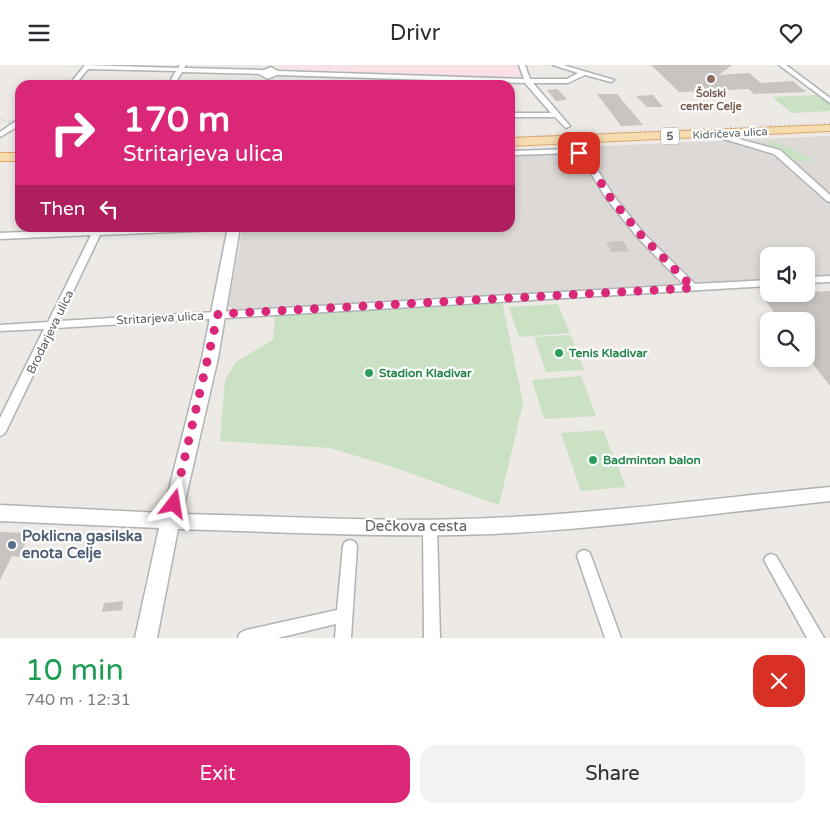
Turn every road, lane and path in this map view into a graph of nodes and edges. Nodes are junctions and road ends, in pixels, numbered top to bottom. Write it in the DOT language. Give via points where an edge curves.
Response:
graph roads {
  1 [pos="522,65"];
  2 [pos="556,65"];
  3 [pos="782,65"];
  4 [pos="88,66"];
  5 [pos="181,67"];
  6 [pos="584,73"];
  7 [pos="269,74"];
  8 [pos="76,80"];
  9 [pos="174,80"];
  10 [pos="463,80"];
  11 [pos="611,80"];
  12 [pos="515,82"];
  13 [pos="528,82"];
  14 [pos="830,101"];
  15 [pos="515,115"];
  16 [pos="558,115"];
  17 [pos="15,125"];
  18 [pos="566,126"];
  19 [pos="830,128"];
  20 [pos="830,132"];
  21 [pos="0,135"];
  22 [pos="727,137"];
  23 [pos="515,147"];
  24 [pos="515,147"];
  25 [pos="515,147"];
  26 [pos="0,155"];
  27 [pos="15,156"];
  28 [pos="0,162"];
  29 [pos="15,162"];
  30 [pos="826,192"];
  31 [pos="830,199"];
  32 [pos="97,232"];
  33 [pos="233,232"];
  34 [pos="0,236"];
  35 [pos="830,279"];
  36 [pos="815,280"];
  37 [pos="760,284"];
  38 [pos="693,288"];
  39 [pos="218,314"];
  40 [pos="53,325"];
  41 [pos="0,328"];
  42 [pos="0,431"];
  43 [pos="830,494"];
  44 [pos="0,513"];
  45 [pos="170,521"];
  46 [pos="430,527"];
  47 [pos="350,546"];
  48 [pos="584,556"];
  49 [pos="771,560"];
  50 [pos="345,615"];
  51 [pos="146,638"];
  52 [pos="246,638"];
  53 [pos="343,638"];
  54 [pos="432,638"];
  55 [pos="613,638"];
  56 [pos="816,638"];
  1 -- 13 [label="street"];
  2 -- 6 [label="street"];
  3 -- 14 [label="street"];
  4 -- 5 [label="street"];
  4 -- 8 [label="street"];
  5 -- 7 [label="street"];
  5 -- 9 [label="street"];
  6 -- 11 [label="street"];
  6 -- 13 [label="street" via="561,82"];
  7 -- 10 [label="street"];
  12 -- 13 [label="street"];
  13 -- 16 [label="street"];
  15 -- 16 [label="street"];
  16 -- 18 [label="street"];
  17 -- 21 [label="street"];
  19 -- 23 [label="main road, Kidričeva ulica / 5"];
  20 -- 22 [label="main road, Kidričeva ulica / 5"];
  22 -- 24 [label="main road, Kidričeva ulica / 5"];
  22 -- 30 [label="street" via="756,144 787,159"];
  25 -- 38 [label="street" via="584,155 609,196 641,235"];
  26 -- 27 [label="main road"];
  28 -- 29 [label="main road"];
  30 -- 31 [label="street"];
  32 -- 34 [label="street"];
  32 -- 40 [label="street, Brodarjeva ulica"];
  33 -- 39 [label="street"];
  35 -- 36 [label="street"];
  37 -- 38 [label="street, Stritarjeva ulica"];
  38 -- 39 [label="street, Stritarjeva ulica"];
  39 -- 40 [label="street, Stritarjeva ulica"];
  39 -- 45 [label="street"];
  40 -- 41 [label="street, Stritarjeva ulica"];
  40 -- 42 [label="street, Brodarjeva ulica"];
  43 -- 46 [label="street, Dečkova cesta" via="570,521"];
  44 -- 45 [label="street, Dečkova cesta"];
  45 -- 46 [label="street, Dečkova cesta"];
  45 -- 51 [label="street"];
  46 -- 54 [label="street"];
  47 -- 50 [label="street"];
  48 -- 55 [label="street"];
  49 -- 56 [label="street"];
  50 -- 52 [label="street"];
  50 -- 53 [label="street"];
}
